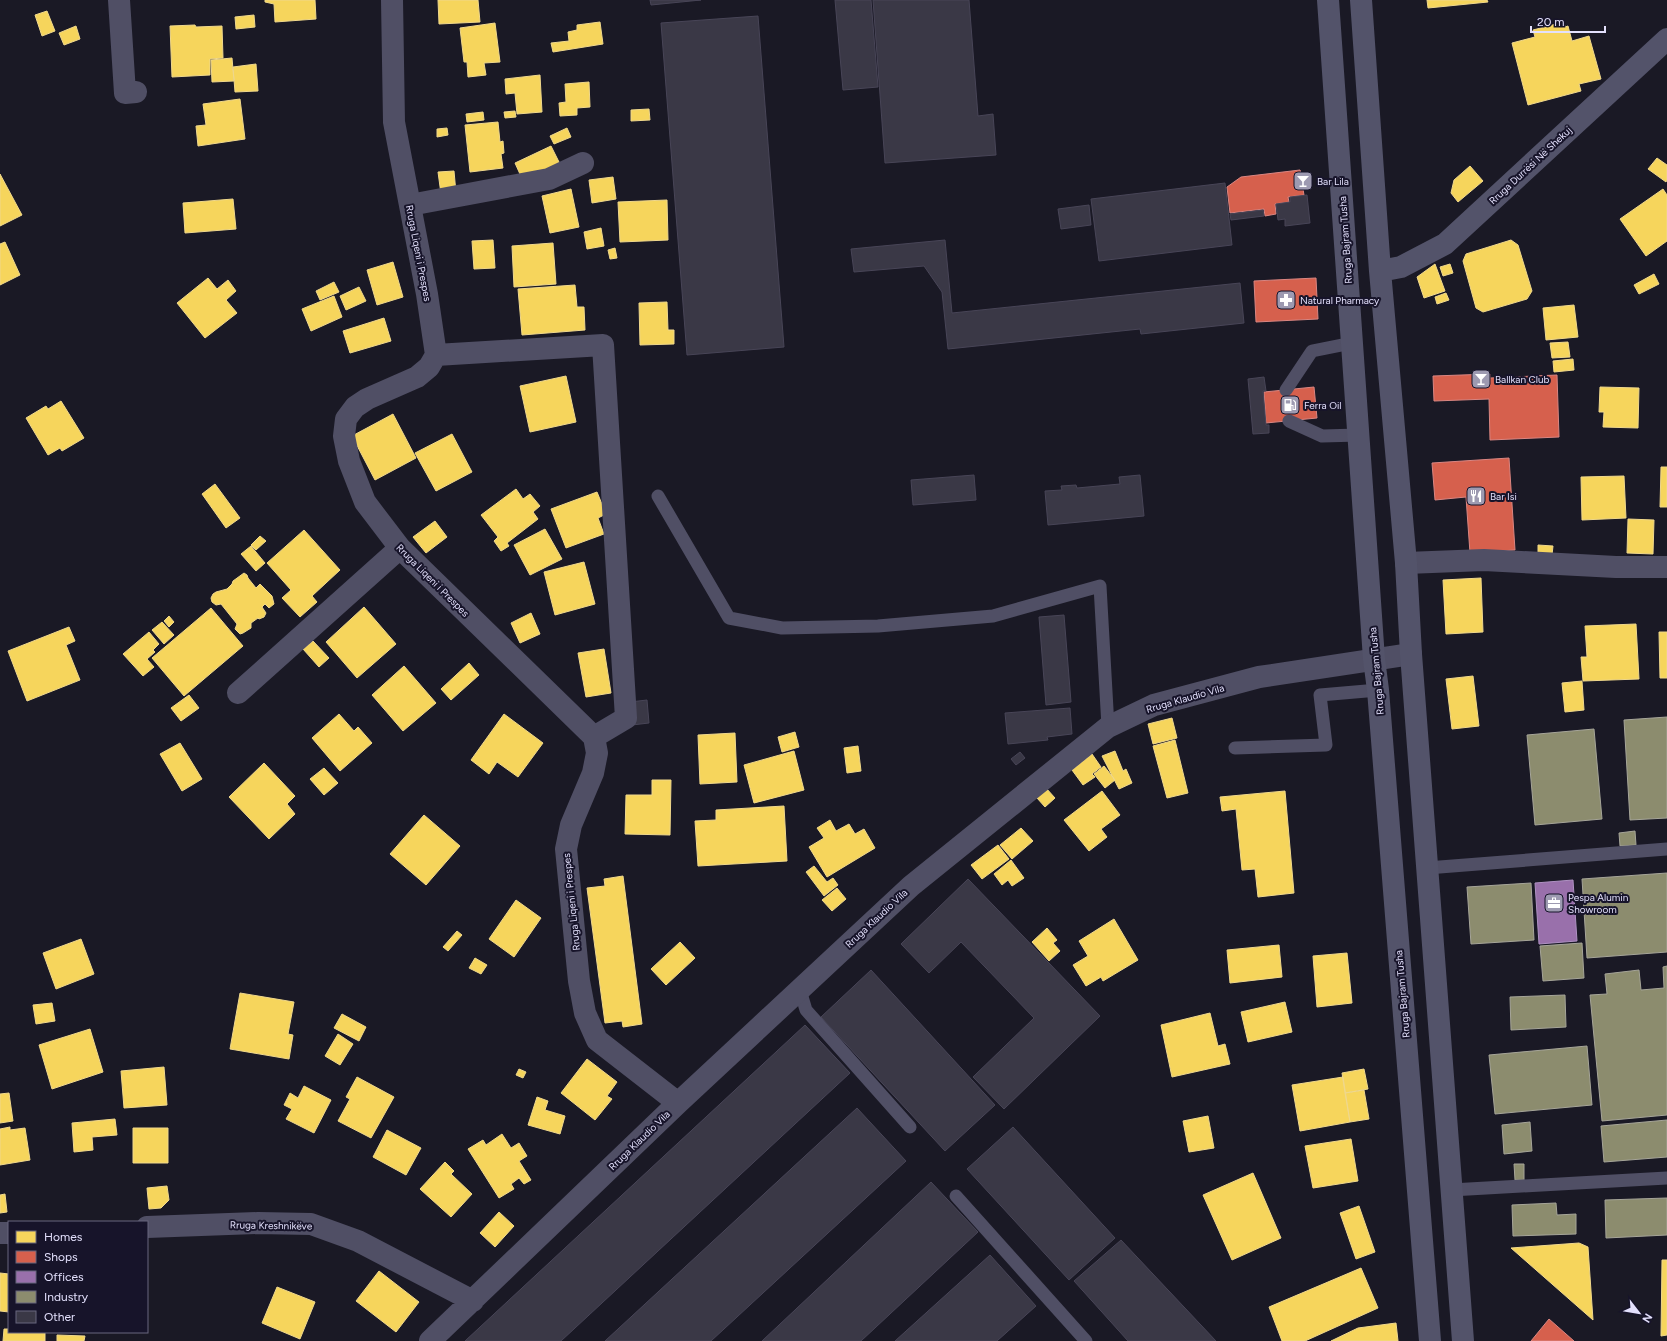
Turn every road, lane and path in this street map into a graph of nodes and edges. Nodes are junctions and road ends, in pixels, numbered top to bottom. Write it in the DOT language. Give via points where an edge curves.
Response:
graph roads {
  1 [pos="119,0"];
  2 [pos="392,0"];
  3 [pos="1328,0"];
  4 [pos="1361,0"];
  5 [pos="1667,39"];
  6 [pos="136,92"];
  7 [pos="583,164"];
  8 [pos="410,205"];
  9 [pos="1380,271"];
  10 [pos="1352,343"];
  11 [pos="436,356"];
  12 [pos="1286,390"];
  13 [pos="1289,421"];
  14 [pos="1359,435"];
  15 [pos="658,496"];
  16 [pos="400,548"];
  17 [pos="1406,563"];
  18 [pos="1667,567"];
  19 [pos="1411,654"];
  20 [pos="1374,659"];
  21 [pos="1378,690"];
  22 [pos="238,693"];
  23 [pos="1108,727"];
  24 [pos="594,737"];
  25 [pos="1235,748"];
  26 [pos="1667,849"];
  27 [pos="1427,868"];
  28 [pos="800,990"];
  29 [pos="678,1103"];
  30 [pos="910,1127"];
  31 [pos="1667,1178"];
  32 [pos="1451,1190"];
  33 [pos="956,1196"];
  34 [pos="148,1228"];
  35 [pos="472,1302"];
  36 [pos="430,1341"];
  37 [pos="1086,1341"];
  38 [pos="1430,1341"];
  39 [pos="1463,1341"];
  1 -- 6 [label="street" via="125,93"];
  2 -- 8 [label="street, Rruga Liqeni i Prespes" via="394,122"];
  3 -- 10 [label="main road, Rruga Bajram Tusha"];
  4 -- 9 [label="main road"];
  5 -- 9 [label="main road, Rruga Durrësi Në Shekuj" via="1445,244 1401,267"];
  7 -- 8 [label="street" via="549,179"];
  8 -- 11 [label="street, Rruga Liqeni i Prespes"];
  9 -- 17 [label="main road"];
  10 -- 12 [label="lane" via="1312,351"];
  10 -- 14 [label="main road, Rruga Bajram Tusha"];
  11 -- 16 [label="street, Rruga Liqeni i Prespes" via="429,368 367,399 355,407 346,419 344,436 365,502"];
  11 -- 24 [label="street" via="603,345 626,718"];
  13 -- 14 [label="lane" via="1322,436"];
  14 -- 20 [label="main road, Rruga Bajram Tusha"];
  15 -- 23 [label="lane" via="728,618 782,628 878,626 992,616 1100,586"];
  16 -- 22 [label="street"];
  16 -- 24 [label="street, Rruga Liqeni i Prespes"];
  17 -- 18 [label="street" via="1484,560"];
  17 -- 19 [label="main road"];
  19 -- 20 [label="street, Rruga Klaudio Vila"];
  19 -- 27 [label="main road"];
  20 -- 21 [label="main road, Rruga Bajram Tusha"];
  20 -- 23 [label="street, Rruga Klaudio Vila" via="1259,677 1154,705"];
  21 -- 25 [label="lane" via="1320,695 1326,744"];
  21 -- 38 [label="main road, Rruga Bajram Tusha"];
  23 -- 28 [label="street, Rruga Klaudio Vila" via="911,886"];
  24 -- 29 [label="street, Rruga Liqeni i Prespes" via="597,753 593,773 571,825 566,850 579,981 585,1013 597,1040"];
  26 -- 27 [label="lane"];
  27 -- 32 [label="main road"];
  28 -- 29 [label="street, Rruga Klaudio Vila"];
  28 -- 30 [label="lane" via="806,1010"];
  29 -- 35 [label="street, Rruga Klaudio Vila"];
  31 -- 32 [label="lane"];
  32 -- 39 [label="main road"];
  33 -- 37 [label="lane"];
  34 -- 35 [label="street, Rruga Kreshnikëve" via="258,1223 312,1224 358,1241"];
  35 -- 36 [label="street, Rruga Klaudio Vila"];
}
